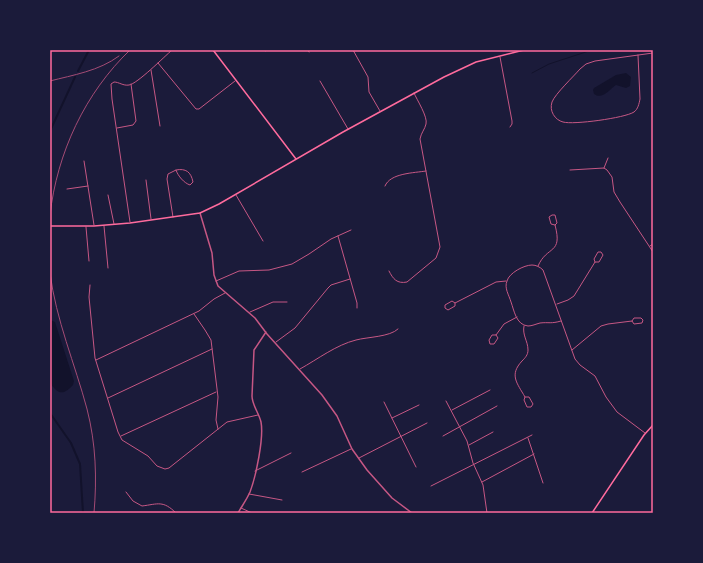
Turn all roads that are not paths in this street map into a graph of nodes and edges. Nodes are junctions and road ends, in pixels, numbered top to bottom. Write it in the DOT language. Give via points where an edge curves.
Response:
graph roads {
  1 [pos="172,50"];
  2 [pos="213,50"];
  3 [pos="353,50"];
  4 [pos="524,50"];
  5 [pos="653,53"];
  6 [pos="638,55"];
  7 [pos="500,56"];
  8 [pos="158,62"];
  9 [pos="151,70"];
  10 [pos="237,80"];
  11 [pos="320,81"];
  12 [pos="131,84"];
  13 [pos="414,93"];
  14 [pos="380,111"];
  15 [pos="160,126"];
  16 [pos="510,127"];
  17 [pos="116,128"];
  18 [pos="348,129"];
  19 [pos="608,158"];
  20 [pos="296,159"];
  21 [pos="84,160"];
  22 [pos="604,168"];
  23 [pos="176,170"];
  24 [pos="570,170"];
  25 [pos="426,171"];
  26 [pos="146,180"];
  27 [pos="88,186"];
  28 [pos="385,186"];
  29 [pos="67,189"];
  30 [pos="236,194"];
  31 [pos="108,195"];
  32 [pos="200,213"];
  33 [pos="173,217"];
  34 [pos="152,220"];
  35 [pos="130,223"];
  36 [pos="114,225"];
  37 [pos="554,225"];
  38 [pos="50,226"];
  39 [pos="86,226"];
  40 [pos="94,226"];
  41 [pos="104,226"];
  42 [pos="351,230"];
  43 [pos="338,236"];
  44 [pos="263,241"];
  45 [pos="653,244"];
  46 [pos="649,247"];
  47 [pos="653,252"];
  48 [pos="89,261"];
  49 [pos="595,262"];
  50 [pos="538,266"];
  51 [pos="108,268"];
  52 [pos="389,271"];
  53 [pos="350,279"];
  54 [pos="216,281"];
  55 [pos="506,282"];
  56 [pos="90,285"];
  57 [pos="226,293"];
  58 [pos="287,302"];
  59 [pos="454,303"];
  60 [pos="556,304"];
  61 [pos="357,308"];
  62 [pos="250,312"];
  63 [pos="193,314"];
  64 [pos="517,317"];
  65 [pos="561,321"];
  66 [pos="632,321"];
  67 [pos="524,325"];
  68 [pos="398,329"];
  69 [pos="266,332"];
  70 [pos="496,335"];
  71 [pos="276,342"];
  72 [pos="212,349"];
  73 [pos="571,350"];
  74 [pos="96,360"];
  75 [pos="300,369"];
  76 [pos="490,390"];
  77 [pos="217,391"];
  78 [pos="526,397"];
  79 [pos="108,399"];
  80 [pos="446,401"];
  81 [pos="384,402"];
  82 [pos="419,405"];
  83 [pos="497,406"];
  84 [pos="451,410"];
  85 [pos="258,414"];
  86 [pos="392,418"];
  87 [pos="427,423"];
  88 [pos="653,425"];
  89 [pos="460,427"];
  90 [pos="218,429"];
  91 [pos="493,432"];
  92 [pos="646,434"];
  93 [pos="532,435"];
  94 [pos="401,436"];
  95 [pos="443,436"];
  96 [pos="120,437"];
  97 [pos="528,437"];
  98 [pos="468,445"];
  99 [pos="352,449"];
  100 [pos="291,452"];
  101 [pos="534,454"];
  102 [pos="358,458"];
  103 [pos="473,465"];
  104 [pos="416,467"];
  105 [pos="255,471"];
  106 [pos="302,472"];
  107 [pos="482,482"];
  108 [pos="542,483"];
  109 [pos="431,486"];
  110 [pos="126,492"];
  111 [pos="249,493"];
  112 [pos="282,500"];
  113 [pos="241,508"];
  114 [pos="176,513"];
  115 [pos="238,513"];
  116 [pos="252,513"];
  117 [pos="412,513"];
  118 [pos="487,513"];
  119 [pos="592,513"];
  1 -- 8 [label="street"];
  2 -- 10 [label="main road"];
  3 -- 14 [label="street" via="368,77 369,92"];
  4 -- 7 [label="main road"];
  5 -- 6 [label="street"];
  6 -- 6 [label="street" via="586,64 552,102 556,118 569,123 594,121 629,115 635,111 640,99"];
  7 -- 13 [label="main road" via="466,66"];
  7 -- 16 [label="street" via="512,121"];
  8 -- 9 [label="street"];
  8 -- 10 [label="street" via="195,109 199,109"];
  9 -- 12 [label="street"];
  9 -- 15 [label="street"];
  10 -- 20 [label="main road"];
  11 -- 18 [label="street"];
  12 -- 17 [label="street" via="136,122 133,125"];
  12 -- 17 [label="street" via="112,82"];
  13 -- 14 [label="main road"];
  13 -- 25 [label="street" via="426,120 420,139"];
  14 -- 18 [label="main road"];
  17 -- 35 [label="street"];
  18 -- 20 [label="main road"];
  19 -- 22 [label="street"];
  20 -- 30 [label="main road"];
  21 -- 27 [label="street"];
  22 -- 24 [label="street"];
  22 -- 46 [label="street" via="612,177 613,187 620,202"];
  23 -- 23 [label="street" via="188,172 193,179 192,184 185,182"];
  23 -- 33 [label="street" via="169,173 167,178"];
  25 -- 28 [label="street" via="394,177"];
  25 -- 52 [label="street" via="439,251 436,258 407,282 396,281"];
  26 -- 34 [label="street"];
  27 -- 29 [label="street"];
  27 -- 40 [label="street"];
  30 -- 32 [label="main road"];
  30 -- 44 [label="street"];
  31 -- 36 [label="street"];
  32 -- 33 [label="main road"];
  32 -- 54 [label="street" via="212,253"];
  33 -- 34 [label="main road"];
  34 -- 35 [label="main road"];
  35 -- 36 [label="main road"];
  36 -- 41 [label="main road"];
  37 -- 37 [label="street" via="550,221 552,214 557,220 557,224"];
  37 -- 50 [label="street" via="558,237 557,244"];
  38 -- 39 [label="main road"];
  39 -- 40 [label="main road"];
  39 -- 48 [label="street"];
  40 -- 41 [label="main road"];
  41 -- 51 [label="street"];
  42 -- 43 [label="street"];
  43 -- 53 [label="street"];
  43 -- 54 [label="street" via="292,264 269,270 239,271"];
  45 -- 46 [label="street"];
  46 -- 47 [label="street"];
  49 -- 49 [label="street" via="595,255 601,252 601,259"];
  49 -- 60 [label="street" via="574,296"];
  50 -- 55 [label="street" via="527,266 510,275"];
  50 -- 60 [label="street" via="544,272"];
  53 -- 61 [label="street"];
  53 -- 71 [label="street" via="331,285 295,328"];
  54 -- 57 [label="street"];
  55 -- 59 [label="street" via="496,282"];
  55 -- 64 [label="street"];
  56 -- 74 [label="street"];
  57 -- 62 [label="street"];
  57 -- 63 [label="street"];
  58 -- 62 [label="street" via="273,302"];
  59 -- 59 [label="street" via="447,303 445,309 453,308"];
  60 -- 65 [label="street"];
  62 -- 69 [label="street"];
  63 -- 72 [label="street" via="209,335"];
  63 -- 74 [label="street"];
  64 -- 67 [label="street"];
  64 -- 70 [label="street" via="504,324"];
  65 -- 67 [label="street"];
  65 -- 73 [label="street"];
  66 -- 66 [label="street" via="638,317 643,320 642,324 638,325"];
  66 -- 73 [label="street" via="601,326"];
  67 -- 78 [label="street" via="523,333 528,351 517,367 515,376"];
  68 -- 75 [label="street" via="391,333 348,342"];
  69 -- 71 [label="street"];
  69 -- 85 [label="street" via="257,344 254,355 252,400"];
  70 -- 70 [label="street" via="496,342 490,344 491,336"];
  71 -- 75 [label="street"];
  72 -- 77 [label="street"];
  72 -- 79 [label="street"];
  73 -- 92 [label="street" via="578,364 595,376 613,408"];
  74 -- 79 [label="street"];
  75 -- 99 [label="street" via="333,410"];
  76 -- 84 [label="street"];
  77 -- 90 [label="street"];
  77 -- 96 [label="street"];
  78 -- 78 [label="street" via="531,400 531,407 525,404"];
  79 -- 96 [label="street"];
  80 -- 84 [label="street"];
  81 -- 86 [label="street"];
  82 -- 86 [label="street"];
  83 -- 89 [label="street"];
  84 -- 89 [label="street"];
  85 -- 90 [label="street" via="231,420"];
  85 -- 105 [label="street" via="262,438"];
  86 -- 94 [label="street"];
  87 -- 94 [label="street"];
  88 -- 92 [label="main road"];
  89 -- 95 [label="street"];
  89 -- 98 [label="street"];
  90 -- 96 [label="street" via="165,469 157,466 148,456"];
  91 -- 98 [label="street"];
  92 -- 119 [label="main road"];
  93 -- 97 [label="street"];
  94 -- 102 [label="street"];
  94 -- 104 [label="street"];
  97 -- 101 [label="street"];
  97 -- 103 [label="street"];
  98 -- 103 [label="street"];
  99 -- 102 [label="street"];
  99 -- 106 [label="street"];
  100 -- 105 [label="street"];
  101 -- 107 [label="street"];
  101 -- 108 [label="street"];
  102 -- 117 [label="street" via="392,498"];
  103 -- 107 [label="street"];
  103 -- 109 [label="street"];
  105 -- 111 [label="street"];
  107 -- 118 [label="street"];
  110 -- 114 [label="street" via="138,505 163,504"];
  111 -- 112 [label="street"];
  111 -- 113 [label="street"];
  113 -- 115 [label="street"];
  113 -- 116 [label="street"];
}
